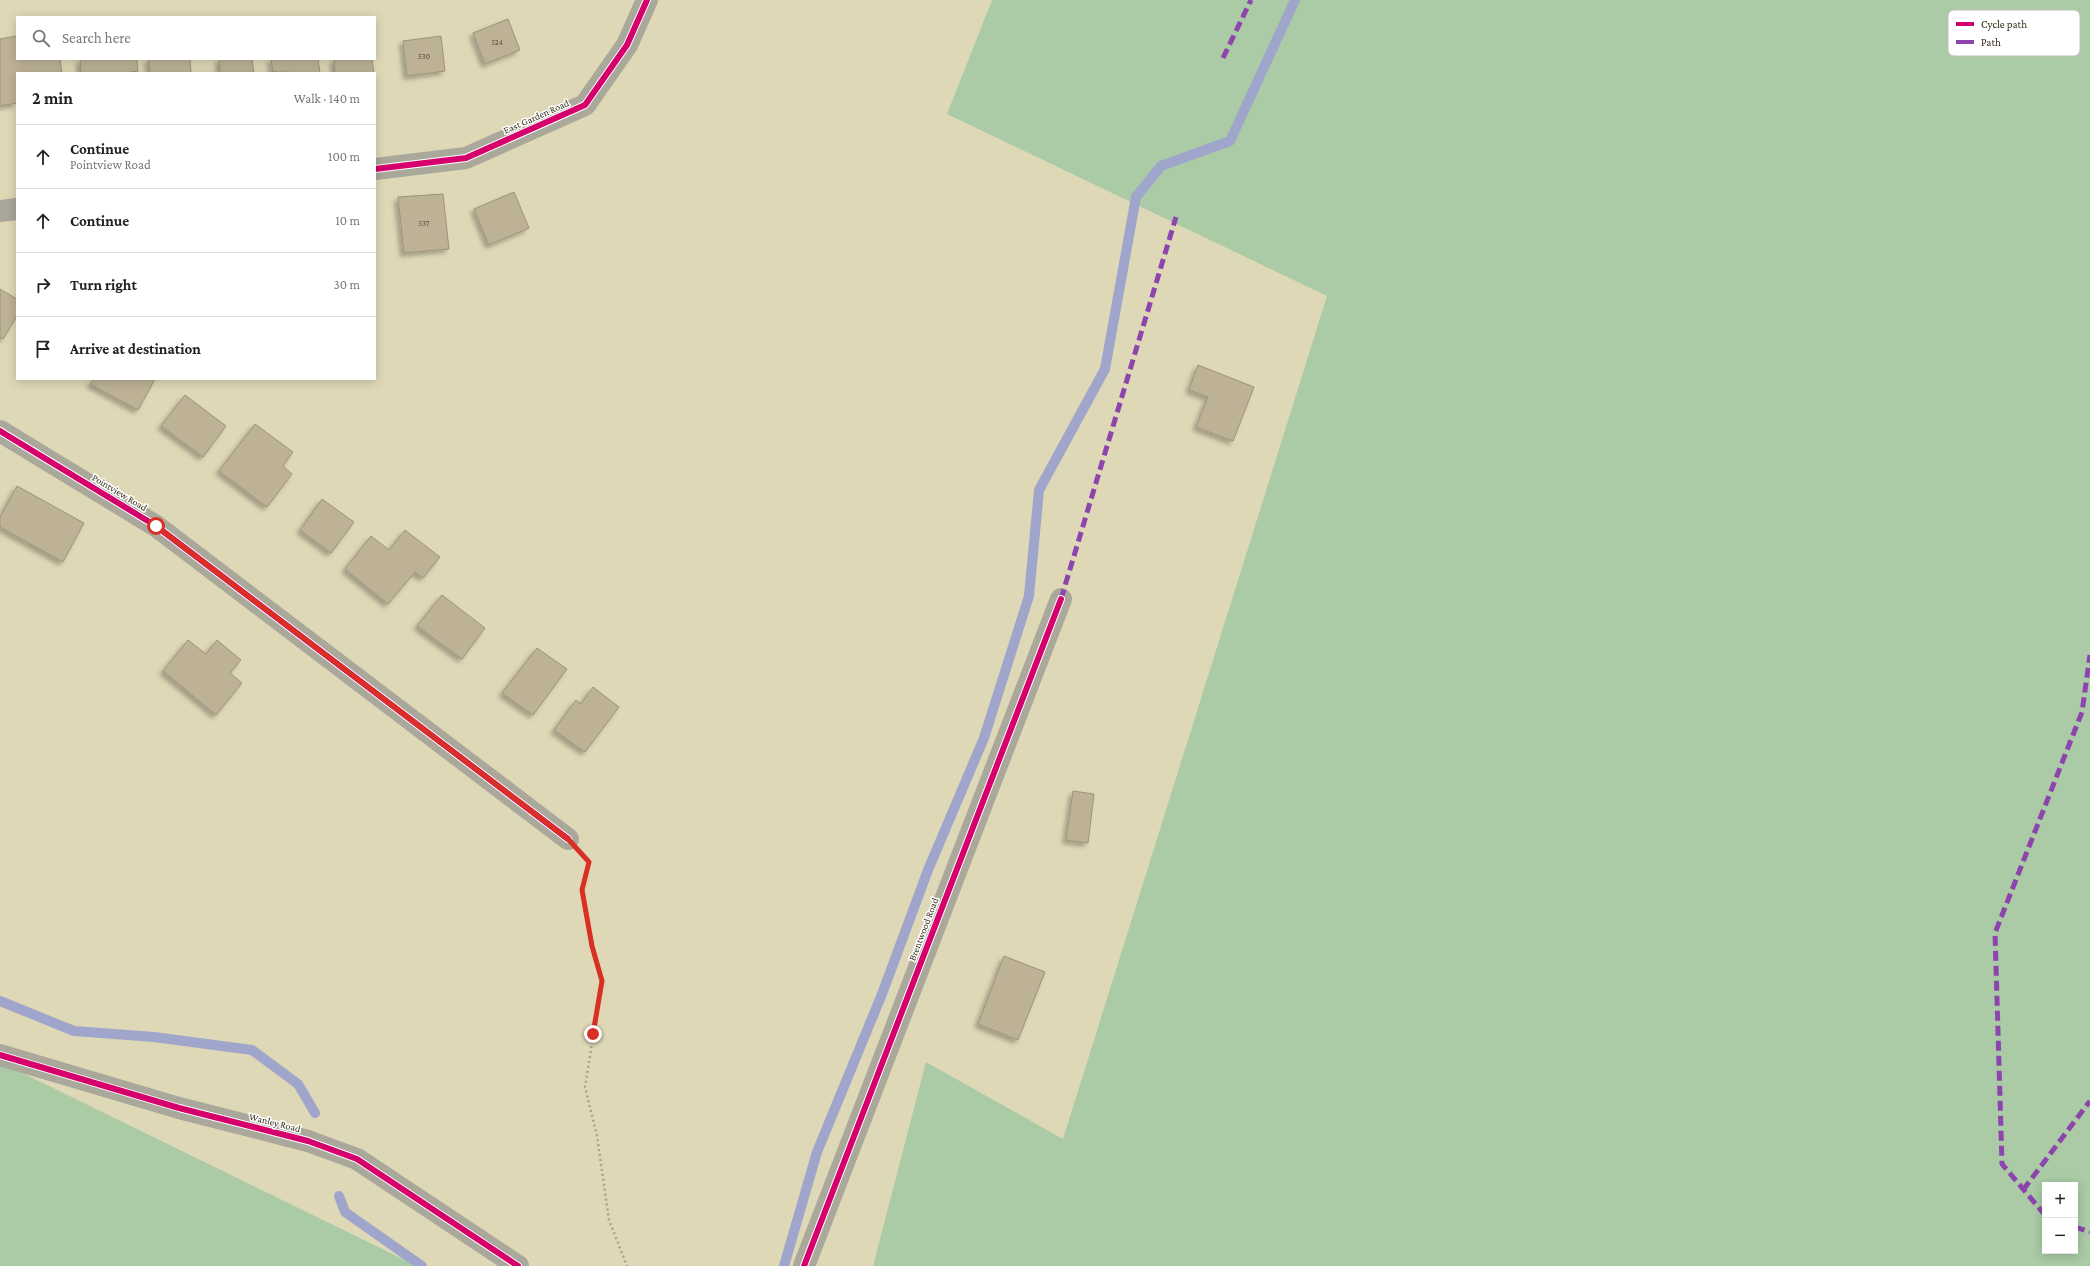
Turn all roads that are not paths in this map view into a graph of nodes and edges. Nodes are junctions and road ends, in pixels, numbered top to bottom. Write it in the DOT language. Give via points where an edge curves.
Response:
graph roads {
  1 [pos="647,0"];
  2 [pos="376,169"];
  3 [pos="16,210"];
  4 [pos="0,211"];
  5 [pos="0,431"];
  6 [pos="1060,599"];
  7 [pos="568,839"];
  8 [pos="0,1055"];
  9 [pos="518,1266"];
  10 [pos="804,1266"];
  1 -- 2 [label="street, East Garden Road" via="627,45 585,105 466,158"];
  3 -- 4 [label="street"];
  5 -- 7 [label="street, Pointview Road" via="156,526"];
  6 -- 10 [label="street, Brentwood Road"];
  8 -- 9 [label="street, Wanley Road" via="180,1108 308,1141 357,1159"];
}
